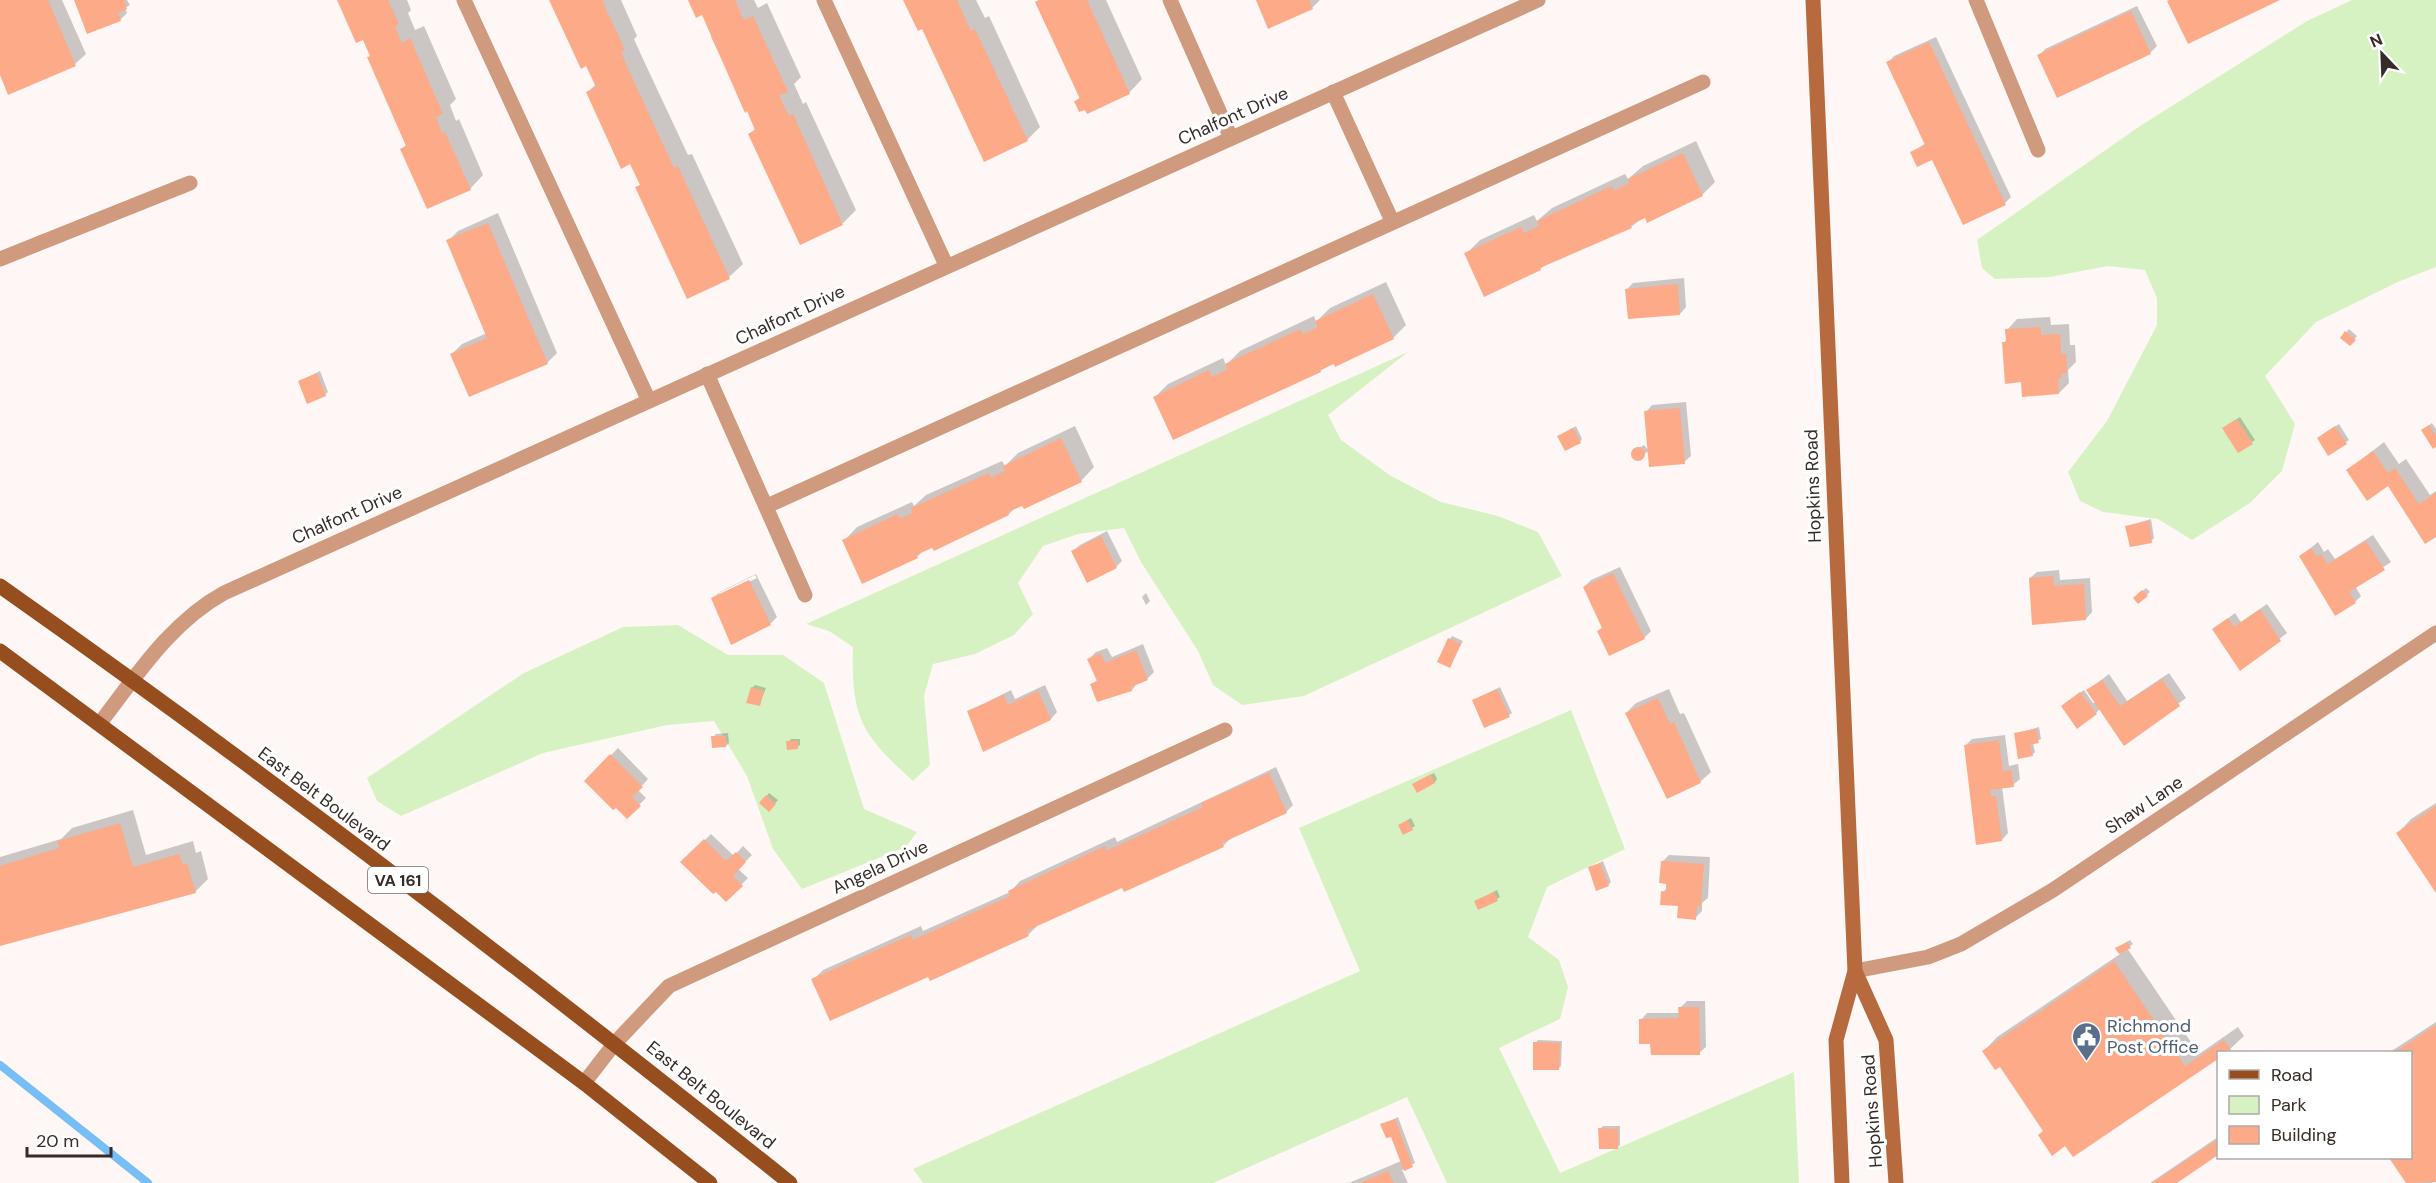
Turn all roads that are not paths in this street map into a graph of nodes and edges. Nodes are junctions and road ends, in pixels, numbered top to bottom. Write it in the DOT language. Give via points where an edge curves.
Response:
graph roads {
  1 [pos="465,0"];
  2 [pos="824,0"];
  3 [pos="1170,0"];
  4 [pos="1813,0"];
  5 [pos="1534,1"];
  6 [pos="1979,1"];
  7 [pos="1703,82"];
  8 [pos="1333,92"];
  9 [pos="1231,138"];
  10 [pos="2038,150"];
  11 [pos="190,183"];
  12 [pos="1392,221"];
  13 [pos="0,259"];
  14 [pos="946,265"];
  15 [pos="707,375"];
  16 [pos="649,400"];
  17 [pos="767,506"];
  18 [pos="2,592"];
  19 [pos="805,595"];
  20 [pos="2436,633"];
  21 [pos="0,651"];
  22 [pos="133,680"];
  23 [pos="100,723"];
  24 [pos="1225,730"];
  25 [pos="1855,971"];
  26 [pos="615,1043"];
  27 [pos="584,1083"];
  28 [pos="710,1183"];
  29 [pos="790,1183"];
  30 [pos="1842,1183"];
  31 [pos="1896,1183"];
  1 -- 16 [label="street"];
  2 -- 14 [label="street"];
  3 -- 9 [label="street"];
  4 -- 25 [label="main road, Hopkins Road"];
  5 -- 8 [label="street, Chalfont Drive"];
  6 -- 10 [label="street"];
  7 -- 12 [label="street"];
  8 -- 9 [label="street, Chalfont Drive"];
  8 -- 12 [label="street"];
  9 -- 14 [label="street, Chalfont Drive"];
  11 -- 13 [label="street"];
  12 -- 17 [label="street"];
  14 -- 15 [label="street, Chalfont Drive"];
  15 -- 16 [label="street, Chalfont Drive"];
  15 -- 17 [label="street"];
  16 -- 22 [label="street, Chalfont Drive" via="224,593 182,623"];
  17 -- 19 [label="street"];
  18 -- 22 [label="main road, East Belt Boulevard / VA 161"];
  20 -- 25 [label="street, Shaw Lane" via="2053,890 1962,944 1928,957"];
  21 -- 23 [label="main road, VA 161"];
  22 -- 23 [label="street, Chalfont Drive"];
  22 -- 26 [label="main road, East Belt Boulevard / VA 161"];
  23 -- 27 [label="main road, VA 161"];
  24 -- 26 [label="street, Angela Drive" via="669,986"];
  25 -- 30 [label="main road, Hopkins Road" via="1836,1040"];
  25 -- 31 [label="main road, Hopkins Road" via="1886,1040"];
  26 -- 27 [label="street, Angela Drive"];
  26 -- 29 [label="main road, East Belt Boulevard / VA 161"];
  27 -- 28 [label="main road, VA 161"];
}
